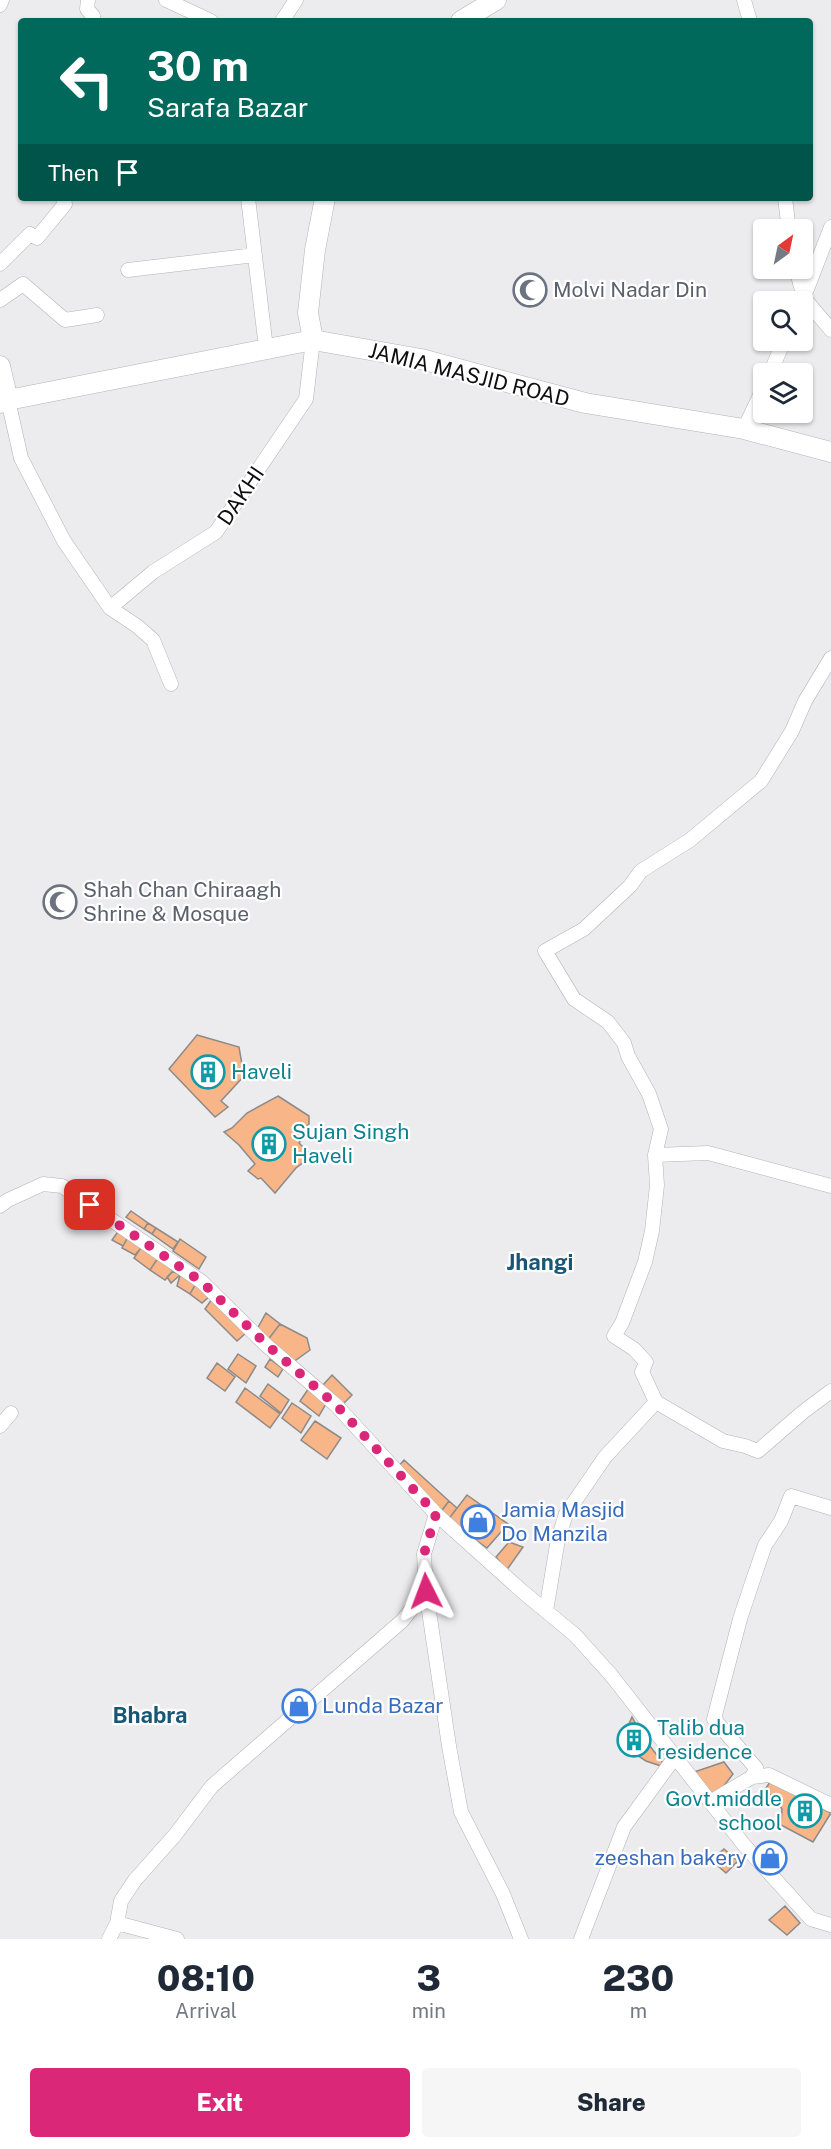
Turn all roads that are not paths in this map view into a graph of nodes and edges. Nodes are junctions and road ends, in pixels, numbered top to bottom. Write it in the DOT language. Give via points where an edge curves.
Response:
graph roads {
  1 [pos="3,0"];
  2 [pos="88,0"];
  3 [pos="166,0"];
  4 [pos="296,0"];
  5 [pos="496,0"];
  6 [pos="744,0"];
  7 [pos="0,5"];
  8 [pos="93,18"];
  9 [pos="205,18"];
  10 [pos="284,18"];
  11 [pos="466,18"];
  12 [pos="749,18"];
  13 [pos="64,201"];
  14 [pos="248,201"];
  15 [pos="324,201"];
  16 [pos="785,201"];
  17 [pos="788,219"];
  18 [pos="831,227"];
  19 [pos="255,255"];
  20 [pos="0,264"];
  21 [pos="128,270"];
  22 [pos="806,291"];
  23 [pos="0,300"];
  24 [pos="813,311"];
  25 [pos="97,315"];
  26 [pos="831,330"];
  27 [pos="313,340"];
  28 [pos="266,348"];
  29 [pos="0,366"];
  30 [pos="4,402"];
  31 [pos="753,410"];
  32 [pos="744,429"];
  33 [pos="831,452"];
  34 [pos="110,608"];
  35 [pos="831,657"];
  36 [pos="171,684"];
  37 [pos="655,1155"];
  38 [pos="831,1186"];
  39 [pos="0,1206"];
  40 [pos="831,1391"];
  41 [pos="656,1402"];
  42 [pos="11,1413"];
  43 [pos="0,1426"];
  44 [pos="831,1508"];
  45 [pos="436,1514"];
  46 [pos="426,1591"];
  47 [pos="546,1611"];
  48 [pos="675,1757"];
  49 [pos="752,1777"];
  50 [pos="710,1802"];
  51 [pos="831,1805"];
  52 [pos="117,1923"];
  53 [pos="831,1925"];
  54 [pos="109,1939"];
  55 [pos="177,1939"];
  56 [pos="521,1939"];
  57 [pos="581,1939"];
  1 -- 7 [label="street"];
  2 -- 8 [label="street" via="87,9"];
  3 -- 9 [label="street"];
  4 -- 10 [label="street"];
  5 -- 11 [label="street"];
  6 -- 12 [label="street"];
  13 -- 20 [label="street" via="37,238 30,234"];
  14 -- 19 [label="street"];
  15 -- 27 [label="street" via="308,313"];
  16 -- 17 [label="street"];
  18 -- 22 [label="street"];
  19 -- 21 [label="street"];
  19 -- 28 [label="street"];
  23 -- 25 [label="street" via="23,284 64,320"];
  24 -- 26 [label="street"];
  27 -- 28 [label="street, JAMIA MASJID ROAD"];
  27 -- 32 [label="street, JAMIA MASJID ROAD" via="421,359 585,403"];
  27 -- 34 [label="street, DAKHI" via="306,399 216,532 153,572"];
  28 -- 30 [label="street, JAMIA MASJID ROAD"];
  29 -- 30 [label="street"];
  30 -- 34 [label="street" via="21,458 64,541"];
  31 -- 32 [label="street"];
  32 -- 33 [label="street, JAMIA MASJID ROAD"];
  34 -- 36 [label="street" via="153,640"];
  35 -- 37 [label="street" via="761,781 690,840 641,871 584,929 545,951 574,999 608,1022 624,1043 661,1129"];
  37 -- 38 [label="street" via="708,1153"];
  37 -- 41 [label="street" via="657,1185 652,1231 645,1262 615,1336 646,1362 642,1372"];
  39 -- 45 [label="street" via="43,1184 62,1186 202,1282 336,1405"];
  40 -- 41 [label="street" via="758,1451 723,1441"];
  41 -- 47 [label="street" via="605,1457 566,1514"];
  42 -- 43 [label="street"];
  44 -- 49 [label="street" via="791,1496 765,1545 740,1619 714,1719 756,1768"];
  45 -- 46 [label="street" via="424,1554"];
  45 -- 47 [label="street"];
  46 -- 52 [label="street" via="402,1622 212,1786 135,1880 121,1901"];
  46 -- 56 [label="street" via="461,1812"];
  47 -- 48 [label="street" via="575,1635 611,1675"];
  48 -- 50 [label="street"];
  48 -- 57 [label="street" via="624,1827"];
  49 -- 50 [label="street"];
  49 -- 51 [label="street" via="769,1775"];
  50 -- 53 [label="street" via="812,1919"];
  52 -- 54 [label="street"];
  52 -- 55 [label="street"];
}
